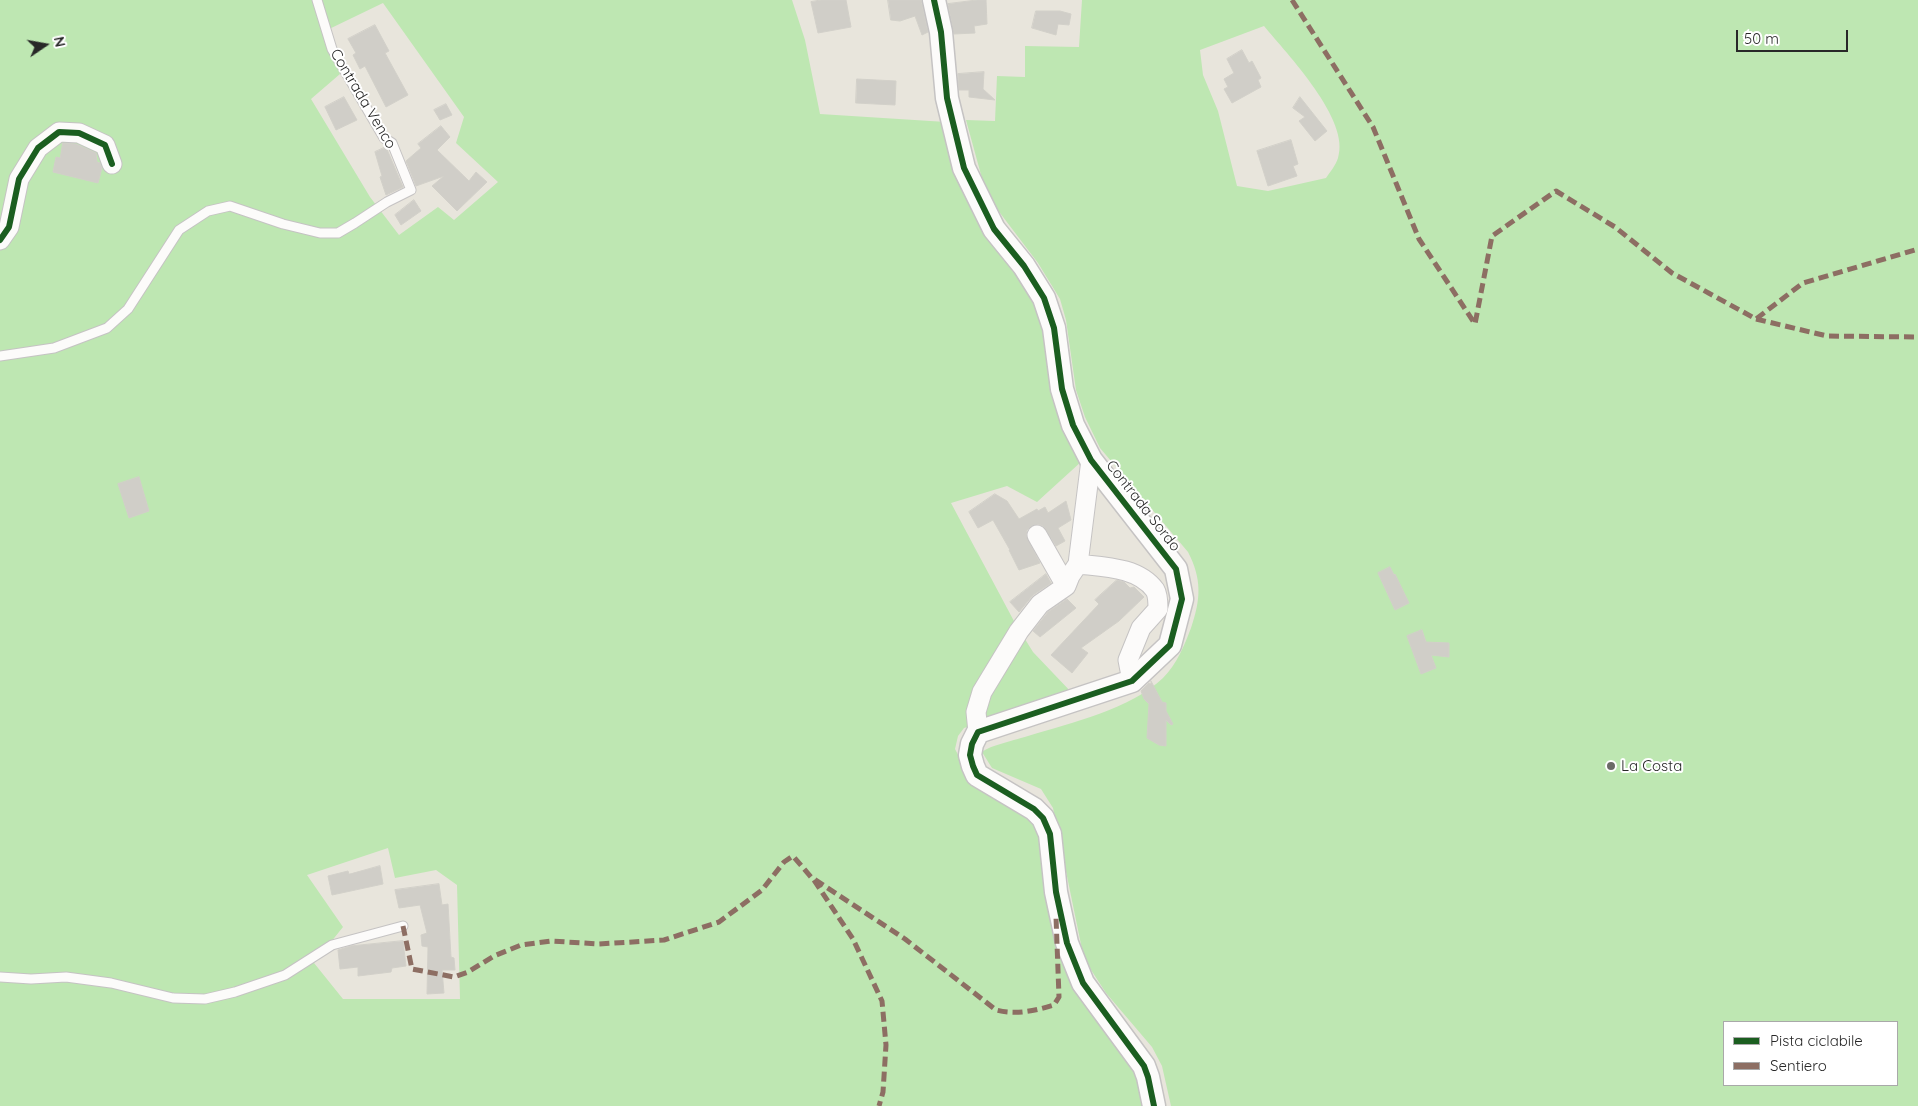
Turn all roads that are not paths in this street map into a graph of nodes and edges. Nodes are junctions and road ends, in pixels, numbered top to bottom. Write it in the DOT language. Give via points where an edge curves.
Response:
graph roads {
  1 [pos="317,0"];
  2 [pos="934,0"];
  3 [pos="112,164"];
  4 [pos="0,240"];
  5 [pos="0,356"];
  6 [pos="1091,460"];
  7 [pos="1036,535"];
  8 [pos="1078,564"];
  9 [pos="1066,586"];
  10 [pos="1132,681"];
  11 [pos="978,732"];
  12 [pos="403,926"];
  13 [pos="0,977"];
  14 [pos="1154,1106"];
  1 -- 5 [label="lane, Contrada Venco" via="332,49 384,138 392,143 411,190 338,233 320,233 283,224 230,206 208,211 179,230 128,309 107,328 54,348"];
  2 -- 6 [label="street, Contrada Sordo" via="941,32 947,98 964,168 994,229 1024,266 1044,298 1054,328 1062,389 1073,425"];
  3 -- 4 [label="street" via="105,145 79,133 59,132 38,148 20,179 9,227"];
  6 -- 8 [label="street"];
  6 -- 10 [label="street, Contrada Sordo" via="1176,569 1182,599 1170,645"];
  7 -- 9 [label="street"];
  8 -- 9 [label="street"];
  8 -- 10 [label="street" via="1121,570 1141,577 1156,591 1158,609 1140,628 1128,660"];
  9 -- 11 [label="street" via="1040,604 1019,631 987,685 976,712"];
  10 -- 11 [label="street, Contrada Sordo"];
  11 -- 14 [label="street" via="970,755 978,775 1034,808 1043,818 1050,834 1056,892 1071,951 1084,983 1144,1066"];
  12 -- 13 [label="lane" via="332,945 285,975 205,1000 173,998 111,983 66,977"];
}
